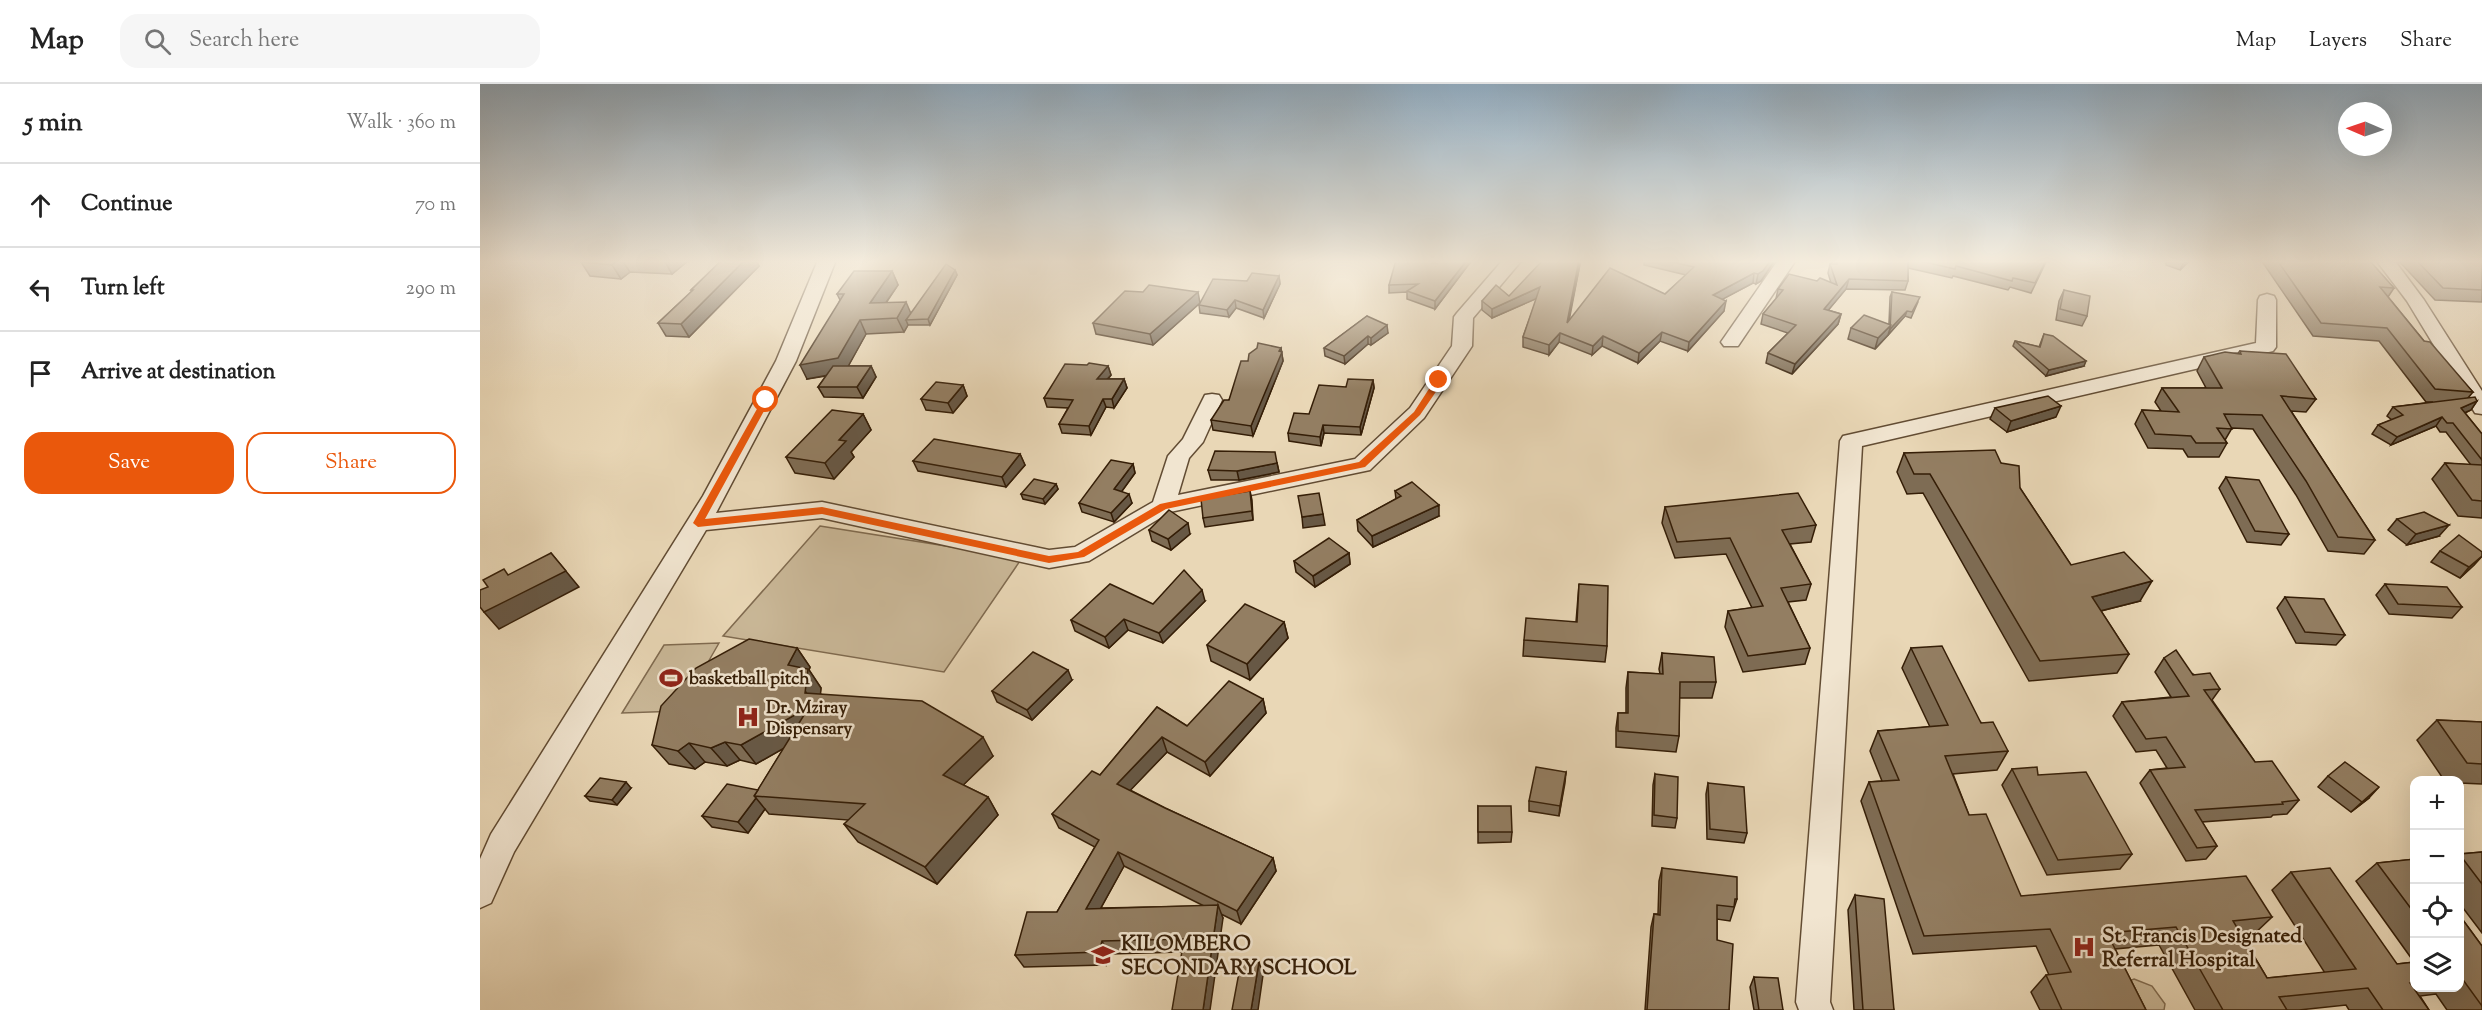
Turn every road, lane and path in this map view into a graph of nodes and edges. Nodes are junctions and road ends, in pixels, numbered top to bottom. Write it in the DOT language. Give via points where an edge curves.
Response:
graph roads {
  1 [pos="809,303"];
  2 [pos="1476,303"];
  3 [pos="1757,303"];
  4 [pos="2267,303"];
  5 [pos="2417,303"];
  6 [pos="1731,342"];
  7 [pos="1212,400"];
  8 [pos="2482,408"];
  9 [pos="1163,506"];
  10 [pos="698,523"];
  11 [pos="480,893"];
  12 [pos="1816,1010"];
  1 -- 10 [label="street" via="786,361"];
  2 -- 9 [label="street" via="1464,317 1462,346 1417,413 1362,465"];
  3 -- 6 [label="street"];
  4 -- 12 [label="street" via="2266,347 1851,441 1813,1002"];
  5 -- 8 [label="street"];
  7 -- 9 [label="street" via="1192,442 1179,456"];
  9 -- 10 [label="street" via="1080,555 1049,559 822,510"];
  10 -- 11 [label="street" via="502,844"];
}
